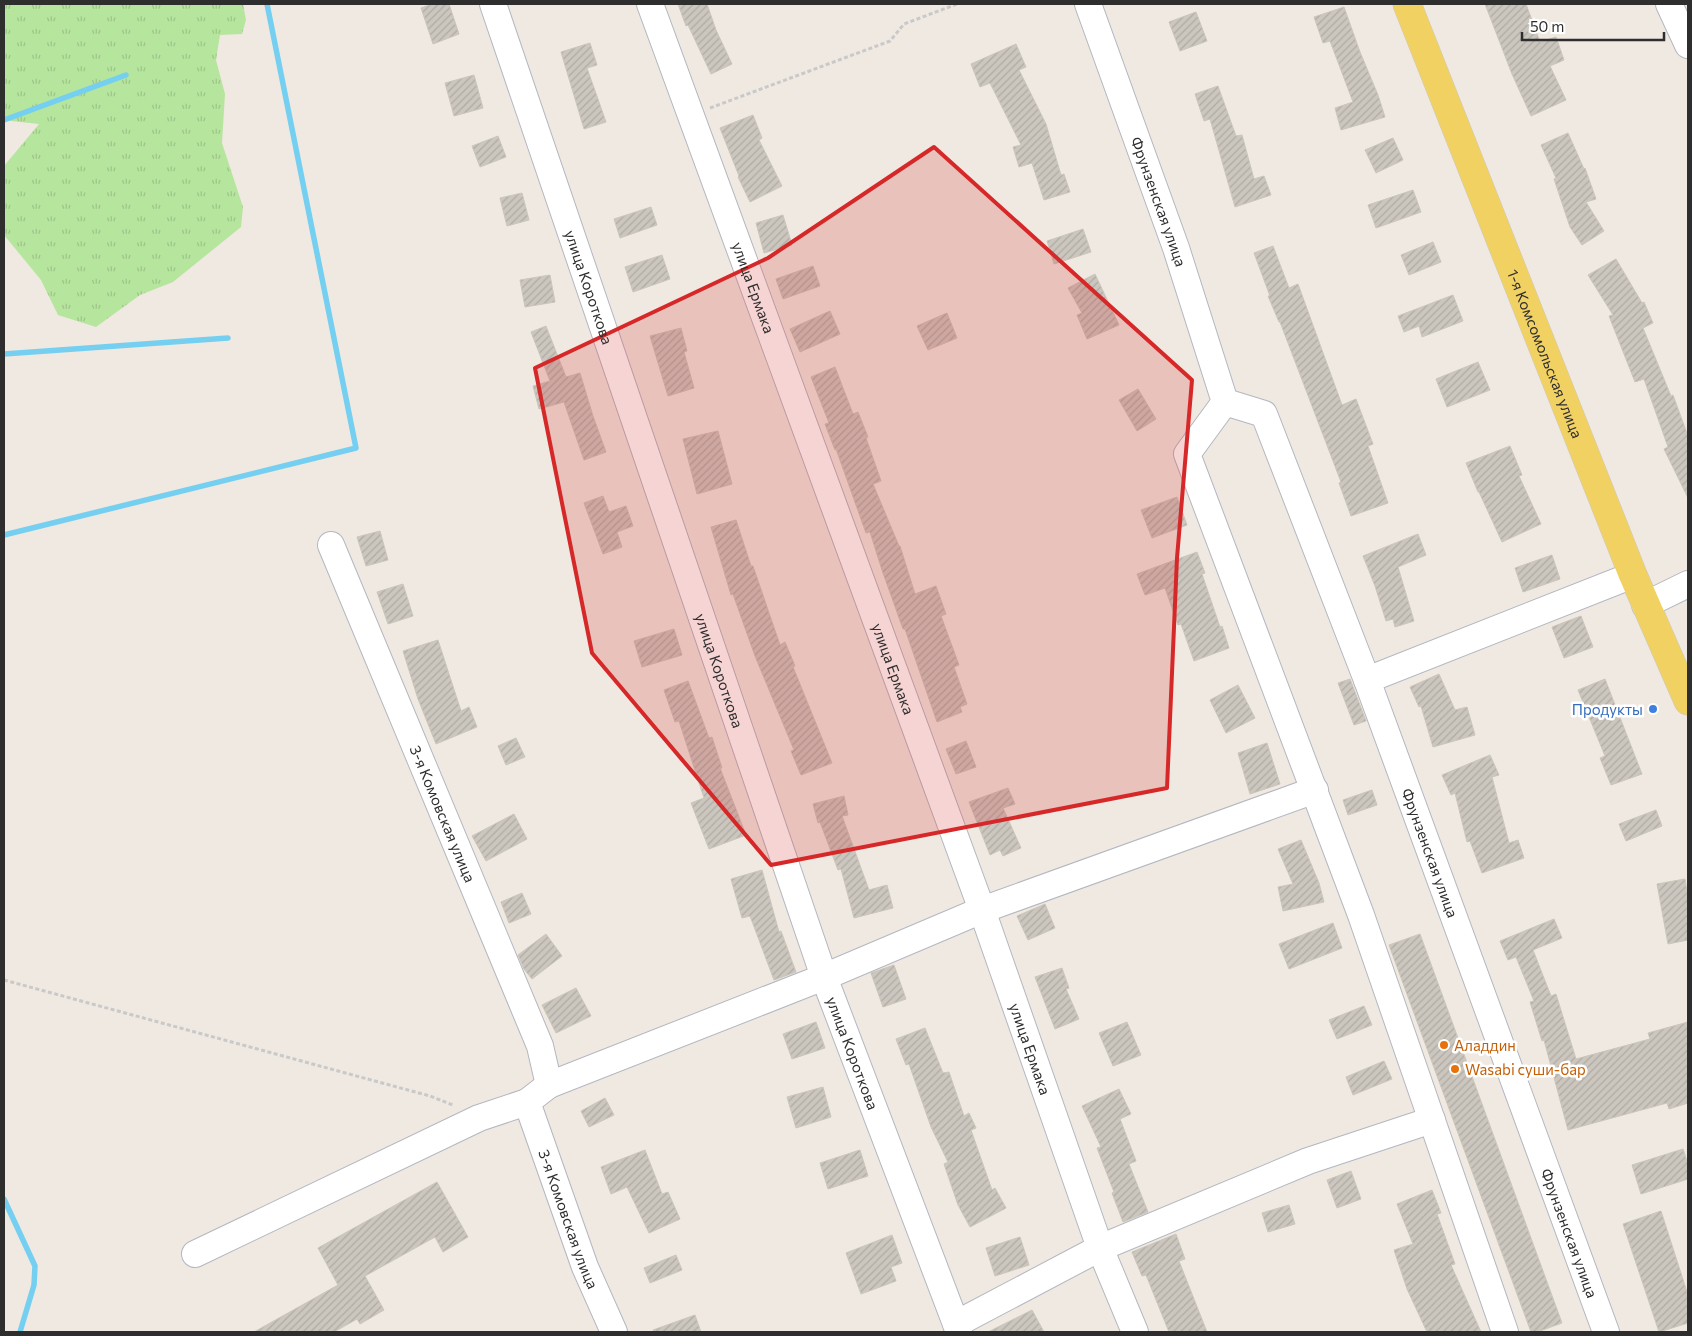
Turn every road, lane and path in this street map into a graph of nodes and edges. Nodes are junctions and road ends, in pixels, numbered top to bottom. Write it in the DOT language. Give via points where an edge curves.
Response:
graph roads {
  1 [pos="493,4"];
  2 [pos="650,4"];
  3 [pos="956,4"];
  4 [pos="1088,4"];
  5 [pos="1407,4"];
  6 [pos="1669,4"];
  7 [pos="1688,45"];
  8 [pos="691,116"];
  9 [pos="1225,402"];
  10 [pos="331,545"];
  11 [pos="1633,576"];
  12 [pos="1688,584"];
  13 [pos="1645,605"];
  14 [pos="1367,680"];
  15 [pos="1688,701"];
  16 [pos="1315,790"];
  17 [pos="982,910"];
  18 [pos="824,977"];
  19 [pos="4,980"];
  20 [pos="549,1085"];
  21 [pos="527,1102"];
  22 [pos="480,1118"];
  23 [pos="1432,1120"];
  24 [pos="1100,1248"];
  25 [pos="195,1254"];
  26 [pos="957,1328"];
  27 [pos="614,1332"];
  28 [pos="1135,1332"];
  29 [pos="1505,1332"];
  30 [pos="1606,1332"];
  1 -- 18 [label="street, улица Короткова"];
  2 -- 8 [label="street, улица Ермака"];
  3 -- 8 [label="path" via="904,24 890,41"];
  4 -- 9 [label="street, Фрунзенская улица" via="1176,248"];
  5 -- 11 [label="main road, 1-я Комсомольская улица"];
  6 -- 7 [label="street"];
  8 -- 17 [label="street, улица Ермака"];
  9 -- 14 [label="street, Фрунзенская улица" via="1264,414"];
  9 -- 16 [label="street" via="1187,454"];
  10 -- 20 [label="street, 3-я Комовская улица" via="540,1046"];
  11 -- 13 [label="main road, 1-я Комсомольская улица"];
  11 -- 14 [label="street"];
  12 -- 13 [label="street"];
  13 -- 15 [label="main road, 1-я Комсомольская улица"];
  14 -- 30 [label="street, Фрунзенская улица"];
  16 -- 17 [label="street"];
  16 -- 23 [label="street"];
  17 -- 18 [label="street"];
  17 -- 24 [label="street, улица Ермака"];
  18 -- 20 [label="street"];
  18 -- 26 [label="street, улица Короткова"];
  19 -- 22 [label="path" via="430,1096"];
  20 -- 21 [label="street"];
  21 -- 22 [label="street"];
  21 -- 27 [label="street, 3-я Комовская улица" via="585,1267"];
  22 -- 25 [label="street"];
  23 -- 24 [label="street" via="1308,1161"];
  23 -- 29 [label="street"];
  24 -- 26 [label="street"];
  24 -- 28 [label="street, улица Ермака"];
}
